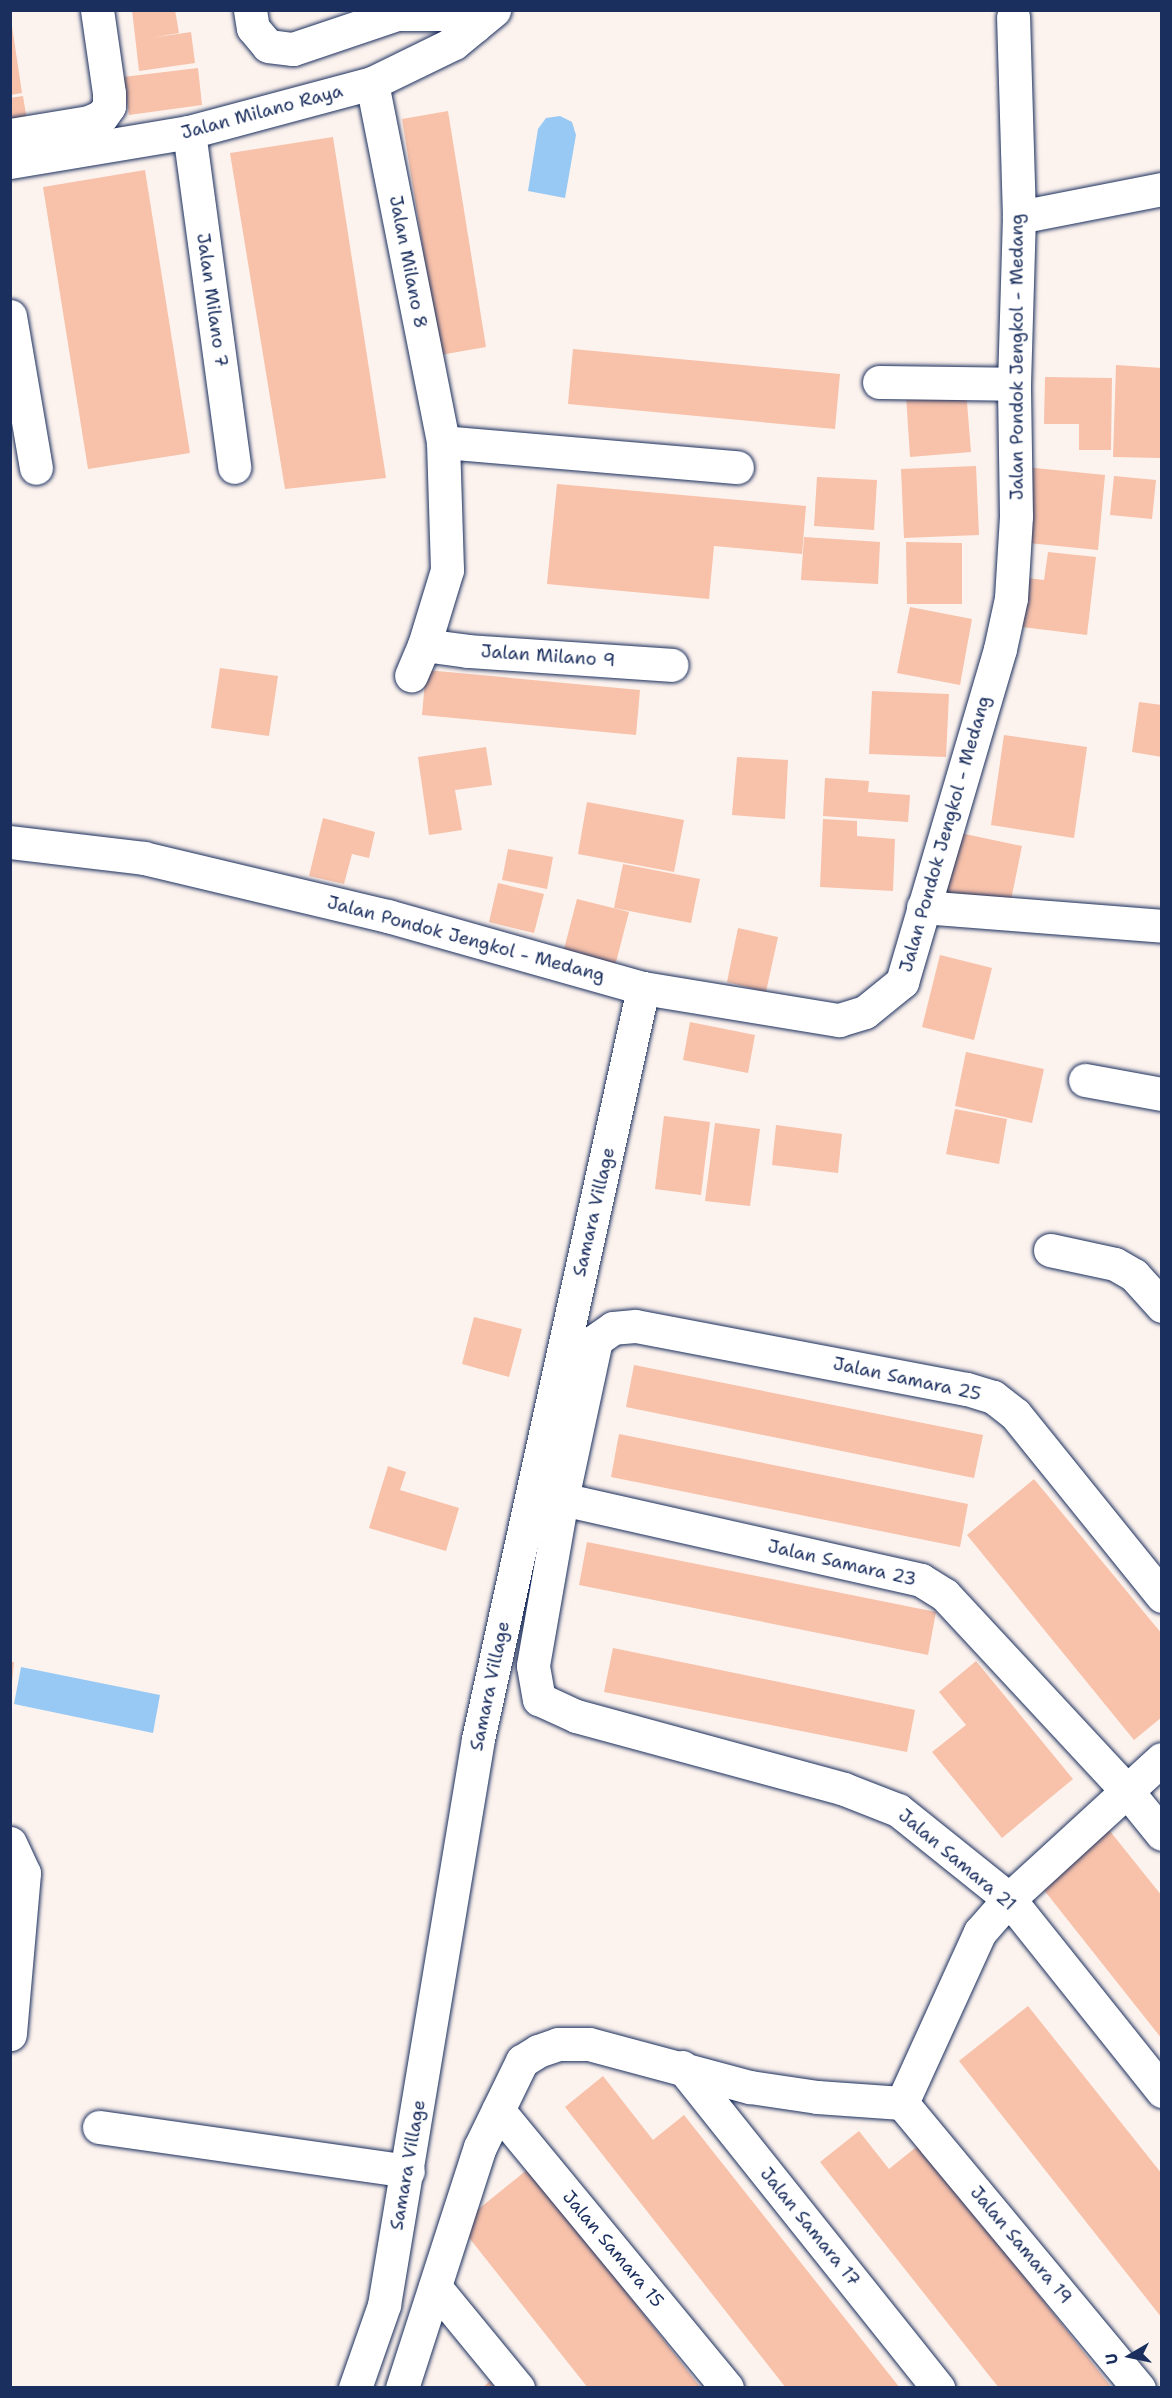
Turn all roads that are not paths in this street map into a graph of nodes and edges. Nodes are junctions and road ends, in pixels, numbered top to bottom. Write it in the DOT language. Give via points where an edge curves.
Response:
graph roads {
  1 [pos="97,10"];
  2 [pos="396,12"];
  3 [pos="1013,17"];
  4 [pos="484,18"];
  5 [pos="252,19"];
  6 [pos="372,83"];
  7 [pos="189,132"];
  8 [pos="10,135"];
  9 [pos="10,162"];
  10 [pos="1161,189"];
  11 [pos="1019,217"];
  12 [pos="10,316"];
  13 [pos="879,382"];
  14 [pos="1014,384"];
  15 [pos="443,442"];
  16 [pos="234,467"];
  17 [pos="737,467"];
  18 [pos="36,468"];
  19 [pos="424,645"];
  20 [pos="672,665"];
  21 [pos="411,675"];
  22 [pos="10,842"];
  23 [pos="923,907"];
  24 [pos="1161,926"];
  25 [pos="643,988"];
  26 [pos="1085,1080"];
  27 [pos="1161,1094"];
  28 [pos="1050,1250"];
  29 [pos="1161,1306"];
  30 [pos="562,1499"];
  31 [pos="1161,1596"];
  32 [pos="1161,1759"];
  33 [pos="1127,1791"];
  34 [pos="1161,1834"];
  35 [pos="10,1843"];
  36 [pos="1009,1899"];
  37 [pos="10,2034"];
  38 [pos="682,2067"];
  39 [pos="1161,2091"];
  40 [pos="902,2103"];
  41 [pos="498,2110"];
  42 [pos="99,2127"];
  43 [pos="408,2170"];
  44 [pos="435,2287"];
  45 [pos="355,2388"];
  46 [pos="402,2388"];
  47 [pos="518,2388"];
  48 [pos="727,2388"];
  49 [pos="938,2388"];
  50 [pos="1139,2388"];
  1 -- 8 [label="street" via="109,106 102,116 89,122"];
  2 -- 4 [label="street"];
  2 -- 5 [label="street" via="293,49 268,46"];
  3 -- 11 [label="street, Jalan Pondok Jengkol - Medang"];
  4 -- 6 [label="street, Jalan Milano Raya" via="454,43"];
  6 -- 7 [label="street, Jalan Milano Raya"];
  6 -- 15 [label="street, Jalan Milano 8"];
  7 -- 9 [label="street, Jalan Milano Raya"];
  7 -- 16 [label="street, Jalan Milano 7"];
  10 -- 11 [label="street"];
  11 -- 14 [label="street, Jalan Pondok Jengkol - Medang"];
  12 -- 18 [label="street"];
  13 -- 14 [label="street"];
  14 -- 23 [label="street, Jalan Pondok Jengkol - Medang" via="1016,516 1011,598 1000,649"];
  15 -- 17 [label="street"];
  15 -- 19 [label="street, Jalan Milano 8" via="447,570"];
  19 -- 20 [label="street, Jalan Milano 9"];
  19 -- 21 [label="street, Jalan Milano 8"];
  22 -- 25 [label="street, Jalan Pondok Jengkol - Medang" via="144,858 388,916"];
  23 -- 24 [label="street"];
  23 -- 25 [label="street, Jalan Pondok Jengkol - Medang" via="902,982 865,1012 839,1020"];
  25 -- 43 [label="street, Samara Village" via="478,1739"];
  26 -- 27 [label="street"];
  28 -- 29 [label="street" via="1115,1264 1134,1275"];
  30 -- 31 [label="street, Jalan Samara 25" via="596,1340 613,1328 635,1326 993,1397 1015,1414"];
  30 -- 33 [label="street, Jalan Samara 23" via="921,1580 945,1596"];
  30 -- 36 [label="street, Jalan Samara 21" via="533,1666 539,1699 576,1716 844,1790 898,1810"];
  32 -- 33 [label="street"];
  33 -- 34 [label="street, Jalan Samara 23"];
  33 -- 36 [label="street"];
  35 -- 37 [label="street" via="24,1873"];
  36 -- 39 [label="street, Jalan Samara 21"];
  36 -- 40 [label="street" via="980,1932"];
  38 -- 40 [label="street" via="750,2086 817,2097"];
  38 -- 41 [label="street" via="590,2044 558,2044 522,2061"];
  38 -- 49 [label="street, Jalan Samara 17"];
  40 -- 50 [label="street, Jalan Samara 19"];
  41 -- 44 [label="street" via="480,2147"];
  41 -- 48 [label="street, Jalan Samara 15"];
  42 -- 43 [label="street"];
  43 -- 45 [label="street, Samara Village" via="384,2305"];
  44 -- 46 [label="street"];
  44 -- 47 [label="street"];
}
